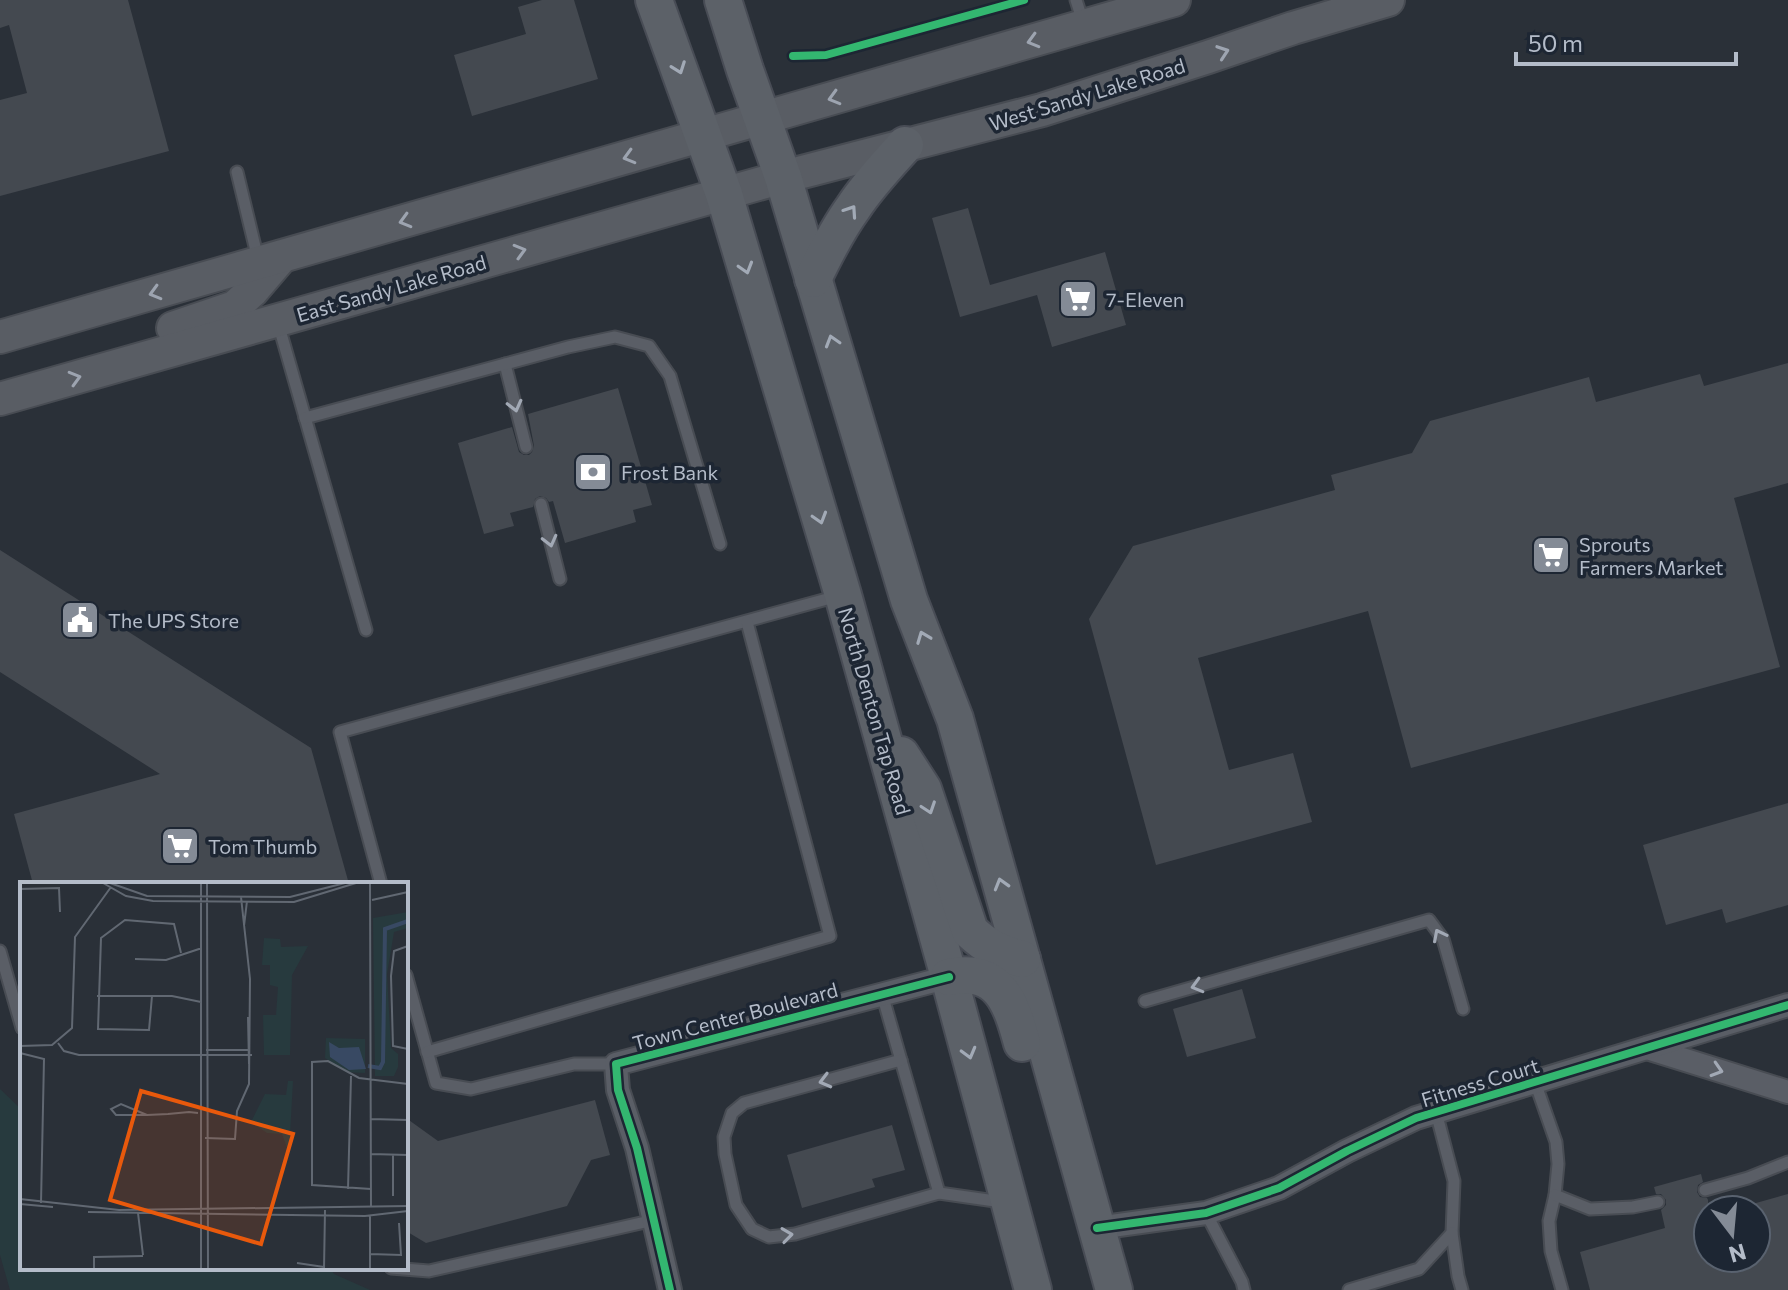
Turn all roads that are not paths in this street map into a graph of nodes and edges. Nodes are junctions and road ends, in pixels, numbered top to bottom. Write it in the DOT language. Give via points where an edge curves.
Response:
graph roads {
  1 [pos="654,0"];
  2 [pos="723,0"];
  3 [pos="1174,0"];
  4 [pos="1388,0"];
  5 [pos="1080,13"];
  6 [pos="762,119"];
  7 [pos="704,136"];
  8 [pos="905,145"];
  9 [pos="237,172"];
  10 [pos="783,177"];
  11 [pos="724,194"];
  12 [pos="270,260"];
  13 [pos="813,279"];
  14 [pos="277,320"];
  15 [pos="0,337"];
  16 [pos="142,358"];
  17 [pos="505,364"];
  18 [pos="0,399"];
  19 [pos="305,418"];
  20 [pos="526,447"];
  21 [pos="541,504"];
  22 [pos="720,544"];
  23 [pos="560,579"];
  24 [pos="843,595"];
  25 [pos="747,622"];
  26 [pos="366,630"];
  27 [pos="877,717"];
  28 [pos="380,882"];
  29 [pos="0,951"];
  30 [pos="1022,959"];
  31 [pos="949,977"];
  32 [pos="408,982"];
  33 [pos="882,994"];
  34 [pos="1145,1001"];
  35 [pos="1788,1005"];
  36 [pos="1463,1009"];
  37 [pos="20,1021"];
  38 [pos="1647,1048"];
  39 [pos="427,1052"];
  40 [pos="901,1060"];
  41 [pos="616,1064"];
  42 [pos="1535,1082"];
  43 [pos="1788,1092"];
  44 [pos="1436,1112"];
  45 [pos="1788,1162"];
  46 [pos="1705,1190"];
  47 [pos="939,1193"];
  48 [pos="1087,1193"];
  49 [pos="1555,1195"];
  50 [pos="1658,1202"];
  51 [pos="1008,1203"];
  52 [pos="1206,1213"];
  53 [pos="654,1220"];
  54 [pos="1097,1228"];
  55 [pos="1452,1233"];
  56 [pos="408,1269"];
  57 [pos="670,1290"];
  58 [pos="1033,1290"];
  59 [pos="1114,1290"];
  60 [pos="1244,1290"];
  61 [pos="1349,1290"];
  62 [pos="1462,1290"];
  63 [pos="1562,1290"];
  1 -- 7 [label="main road, North Denton Tap Road, one-way"];
  2 -- 6 [label="main road"];
  3 -- 5 [label="main road"];
  8 -- 4 [label="main road, West Sandy Lake Road, one-way" via="1042,110"];
  5 -- 6 [label="main road, one-way"];
  6 -- 7 [label="main road"];
  6 -- 10 [label="main road"];
  7 -- 11 [label="main road, North Denton Tap Road"];
  7 -- 12 [label="main road, one-way"];
  8 -- 10 [label="main road, West Sandy Lake Road"];
  13 -- 8 [label="main road, one-way" via="852,209"];
  9 -- 12 [label="lane"];
  10 -- 11 [label="main road, East Sandy Lake Road"];
  10 -- 13 [label="main road"];
  14 -- 11 [label="main road, East Sandy Lake Road, one-way"];
  11 -- 24 [label="main road, North Denton Tap Road, one-way"];
  12 -- 15 [label="main road, one-way"];
  12 -- 16 [label="main road" via="252,291 235,307 171,329"];
  30 -- 13 [label="main road, one-way" via="955,719 909,600"];
  14 -- 16 [label="main road, East Sandy Lake Road"];
  14 -- 19 [label="lane"];
  18 -- 16 [label="main road, East Sandy Lake Road, one-way"];
  17 -- 19 [label="lane"];
  17 -- 20 [label="lane, one-way"];
  17 -- 22 [label="lane" via="615,337 649,346 670,376"];
  19 -- 26 [label="lane"];
  21 -- 23 [label="lane, one-way"];
  24 -- 25 [label="lane"];
  24 -- 27 [label="main road, North Denton Tap Road"];
  25 -- 28 [label="lane" via="340,732"];
  25 -- 39 [label="lane" via="830,936"];
  27 -- 30 [label="main road, one-way" via="923,789 970,931 1002,954"];
  27 -- 31 [label="main road, North Denton Tap Road"];
  29 -- 37 [label="lane"];
  30 -- 48 [label="main road"];
  31 -- 33 [label="street, Town Center Boulevard"];
  31 -- 48 [label="main road" via="978,977 1006,996 1048,1129"];
  31 -- 51 [label="main road, North Denton Tap Road, one-way"];
  32 -- 39 [label="lane"];
  33 -- 40 [label="lane"];
  33 -- 41 [label="street, Town Center Boulevard"];
  36 -- 34 [label="lane, one-way" via="1443,939 1429,920"];
  35 -- 38 [label="street, Fitness Court"];
  38 -- 42 [label="street, Fitness Court"];
  38 -- 43 [label="street, one-way"];
  39 -- 41 [label="lane" via="436,1083 471,1089 574,1064"];
  40 -- 47 [label="lane"];
  40 -- 47 [label="lane, one-way" via="744,1103 732,1113 724,1137 736,1205 752,1229 769,1237"];
  41 -- 53 [label="street, Town Center Boulevard" via="618,1090"];
  42 -- 44 [label="street, Fitness Court"];
  42 -- 49 [label="lane" via="1556,1142"];
  44 -- 52 [label="street, Fitness Court" via="1279,1188"];
  44 -- 55 [label="lane" via="1454,1181"];
  45 -- 46 [label="lane"];
  47 -- 51 [label="lane"];
  48 -- 54 [label="main road"];
  49 -- 50 [label="lane" via="1590,1209"];
  49 -- 63 [label="lane" via="1549,1221 1551,1251"];
  51 -- 58 [label="main road, North Denton Tap Road"];
  52 -- 54 [label="street, Fitness Court"];
  52 -- 60 [label="lane"];
  53 -- 56 [label="lane" via="429,1271"];
  53 -- 57 [label="street, Town Center Boulevard"];
  54 -- 59 [label="main road"];
  55 -- 61 [label="lane" via="1419,1269"];
  55 -- 62 [label="lane"];
}
